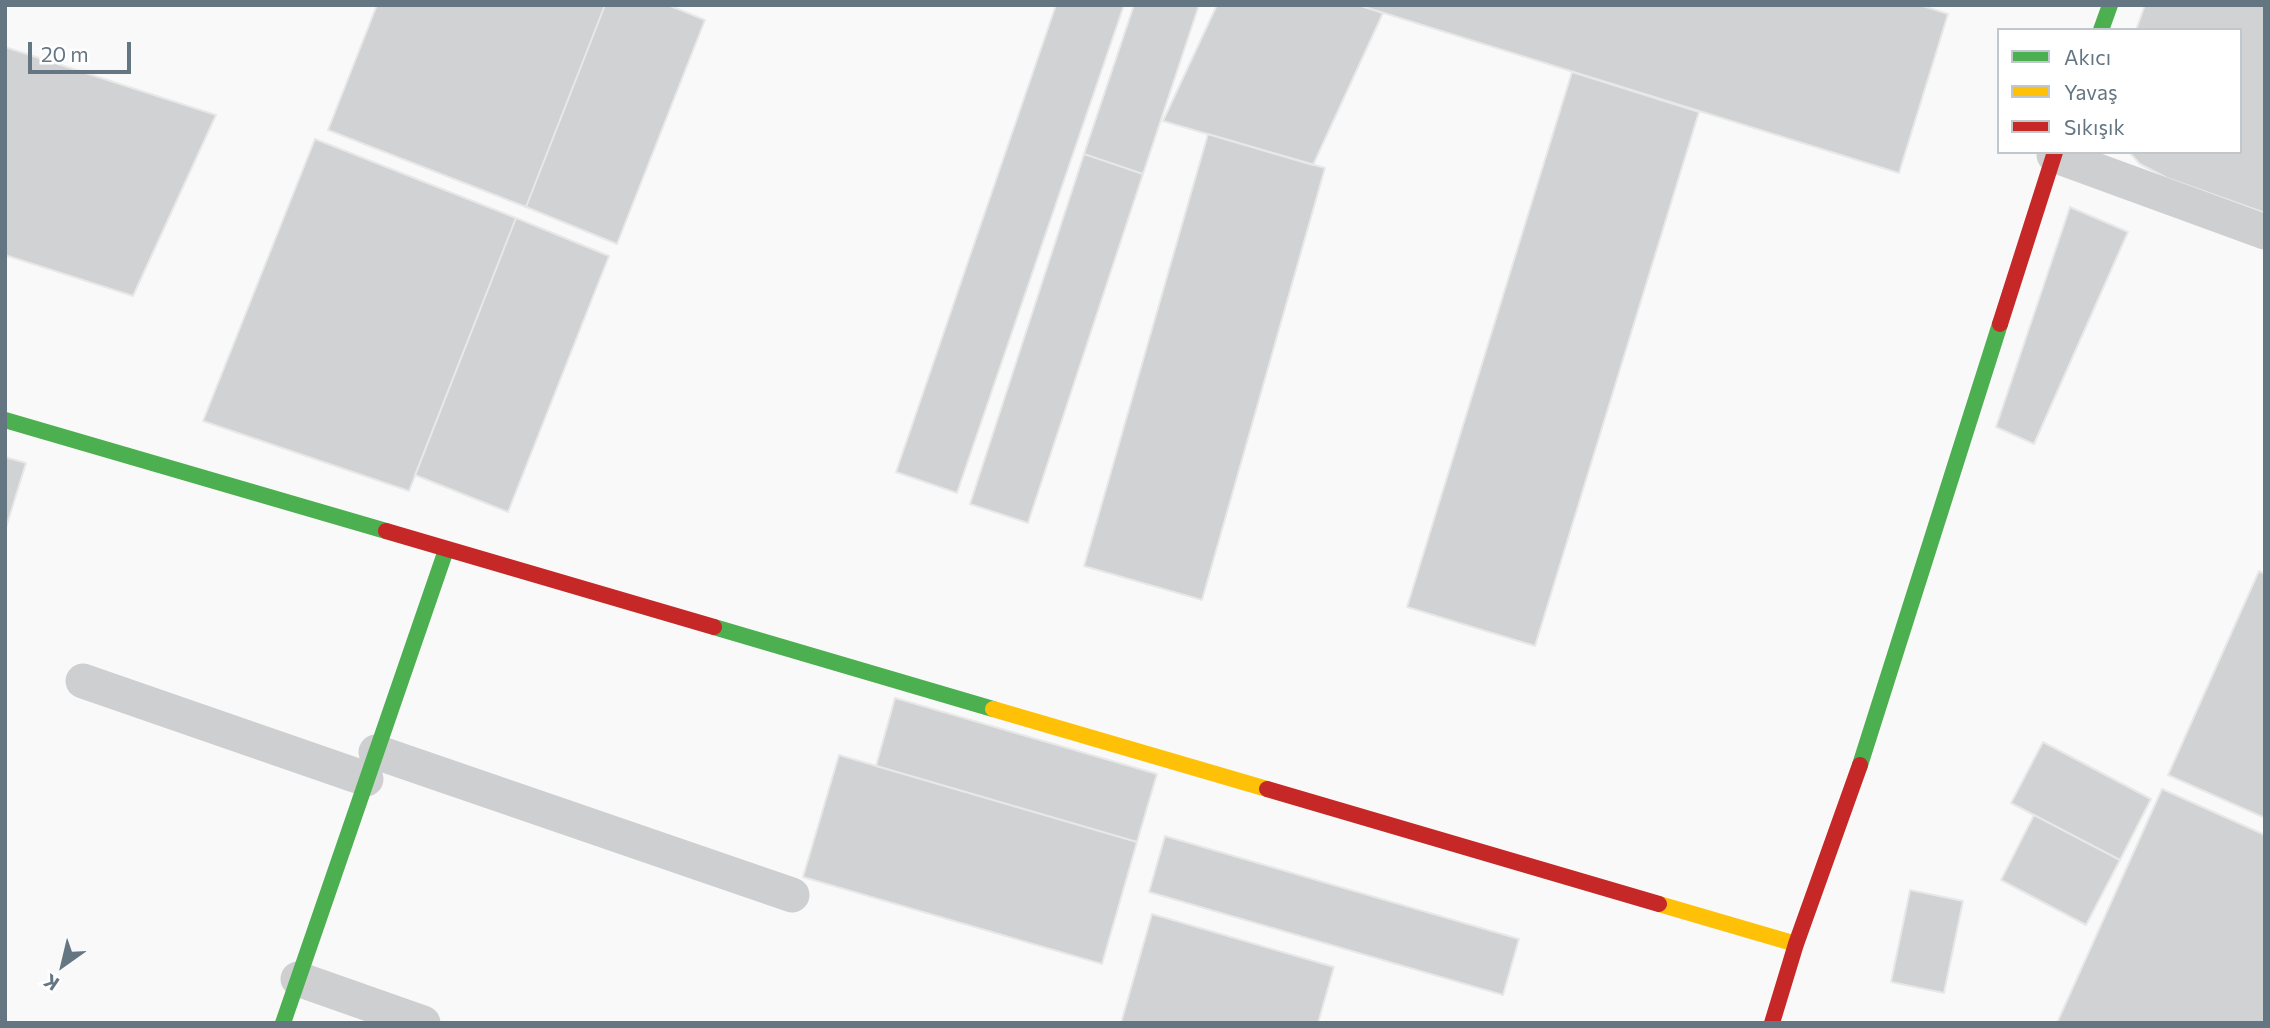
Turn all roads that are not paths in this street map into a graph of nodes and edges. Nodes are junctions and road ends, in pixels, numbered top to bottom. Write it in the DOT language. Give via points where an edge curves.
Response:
graph roads {
  1 [pos="2110,5"];
  2 [pos="2102,28"];
  3 [pos="2054,154"];
  4 [pos="2057,154"];
  5 [pos="2265,232"];
  6 [pos="5,420"];
  7 [pos="446,550"];
  8 [pos="82,681"];
  9 [pos="371,766"];
  10 [pos="792,895"];
  11 [pos="1796,944"];
  12 [pos="298,979"];
  13 [pos="283,1023"];
  14 [pos="423,1023"];
  15 [pos="1772,1023"];
  1 -- 2 [label="street"];
  3 -- 11 [label="street" via="1844,815"];
  4 -- 5 [label="street"];
  6 -- 7 [label="street"];
  7 -- 9 [label="street"];
  7 -- 11 [label="street"];
  8 -- 9 [label="street"];
  9 -- 10 [label="street"];
  9 -- 12 [label="street"];
  11 -- 15 [label="street"];
  12 -- 13 [label="street"];
  12 -- 14 [label="street"];
}
